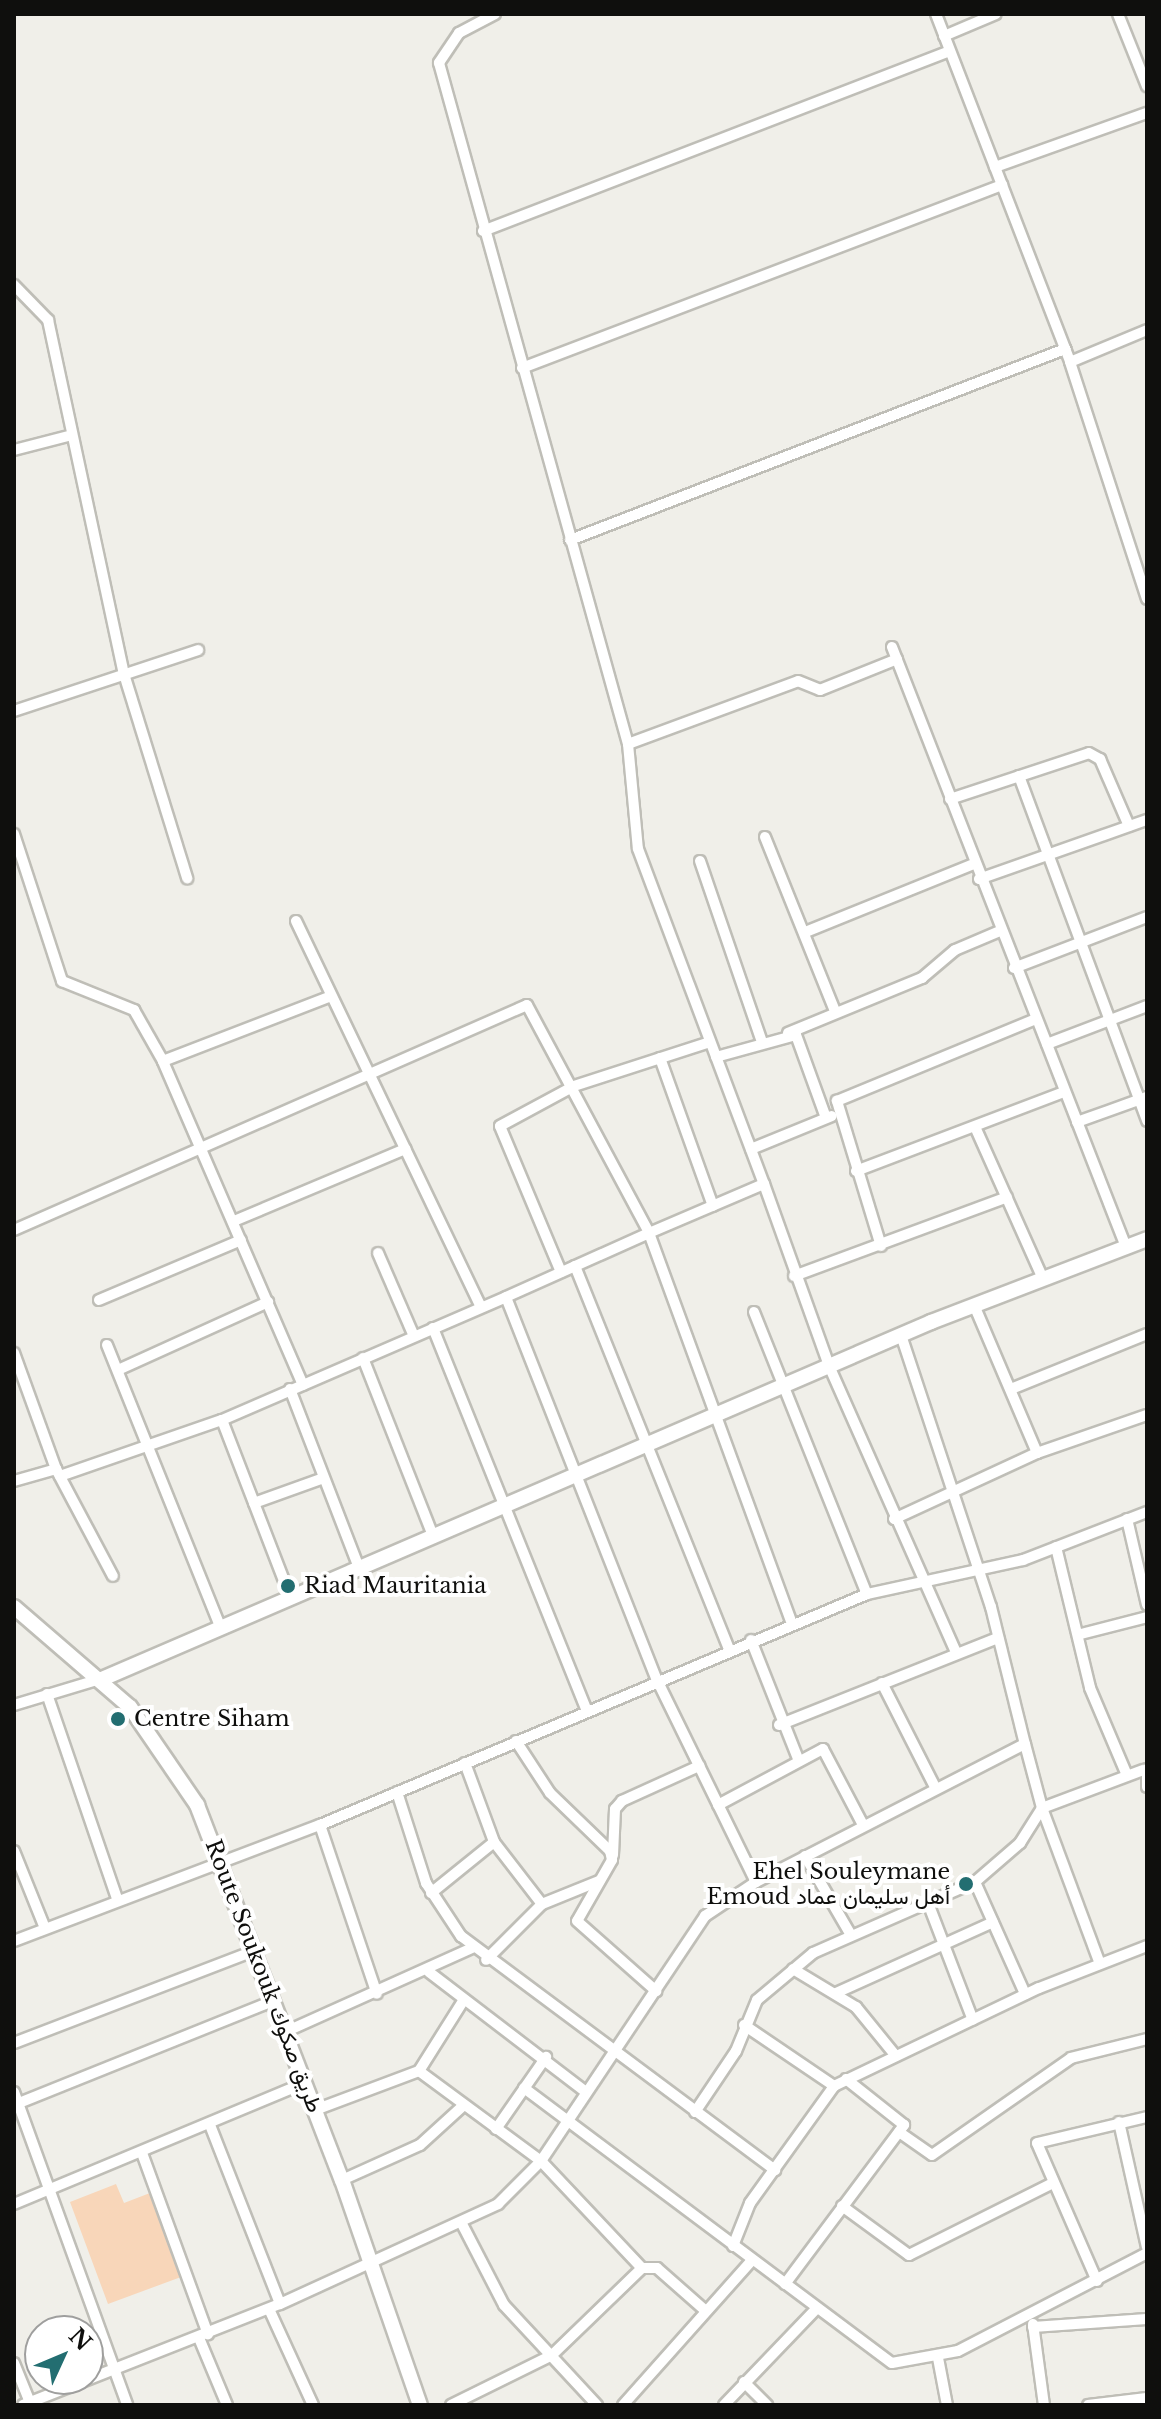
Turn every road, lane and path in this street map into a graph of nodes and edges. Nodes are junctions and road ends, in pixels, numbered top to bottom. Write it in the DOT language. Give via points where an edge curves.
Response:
graph roads {
  1 [pos="495,14"];
  2 [pos="936,14"];
  3 [pos="996,14"];
  4 [pos="1118,14"];
  5 [pos="944,36"];
  6 [pos="950,51"];
  7 [pos="1147,86"];
  8 [pos="1147,113"];
  9 [pos="995,167"];
  10 [pos="1002,185"];
  11 [pos="483,231"];
  12 [pos="14,285"];
  13 [pos="1147,330"];
  14 [pos="1065,349"];
  15 [pos="1070,362"];
  16 [pos="522,368"];
  17 [pos="68,436"];
  18 [pos="14,450"];
  19 [pos="570,540"];
  20 [pos="1147,599"];
  21 [pos="892,647"];
  22 [pos="198,650"];
  23 [pos="897,659"];
  24 [pos="124,674"];
  25 [pos="14,711"];
  26 [pos="628,744"];
  27 [pos="1019,776"];
  28 [pos="950,799"];
  29 [pos="1147,820"];
  30 [pos="1129,826"];
  31 [pos="14,834"];
  32 [pos="765,837"];
  33 [pos="1048,852"];
  34 [pos="700,861"];
  35 [pos="974,864"];
  36 [pos="187,878"];
  37 [pos="979,879"];
  38 [pos="1147,917"];
  39 [pos="296,921"];
  40 [pos="808,931"];
  41 [pos="1000,931"];
  42 [pos="1080,940"];
  43 [pos="1014,968"];
  44 [pos="329,997"];
  45 [pos="1147,1006"];
  46 [pos="835,1011"];
  47 [pos="1036,1019"];
  48 [pos="1108,1020"];
  49 [pos="788,1033"];
  50 [pos="710,1042"];
  51 [pos="762,1042"];
  52 [pos="1047,1044"];
  53 [pos="716,1057"];
  54 [pos="660,1058"];
  55 [pos="163,1061"];
  56 [pos="369,1076"];
  57 [pos="574,1086"];
  58 [pos="1064,1092"];
  59 [pos="1144,1098"];
  60 [pos="832,1116"];
  61 [pos="1147,1121"];
  62 [pos="1077,1122"];
  63 [pos="976,1129"];
  64 [pos="200,1148"];
  65 [pos="405,1149"];
  66 [pos="751,1149"];
  67 [pos="856,1171"];
  68 [pos="764,1184"];
  69 [pos="1007,1197"];
  70 [pos="713,1206"];
  71 [pos="234,1221"];
  72 [pos="14,1230"];
  73 [pos="649,1233"];
  74 [pos="1147,1239"];
  75 [pos="241,1240"];
  76 [pos="881,1246"];
  77 [pos="1126,1247"];
  78 [pos="378,1253"];
  79 [pos="575,1266"];
  80 [pos="561,1272"];
  81 [pos="794,1276"];
  82 [pos="1043,1279"];
  83 [pos="506,1297"];
  84 [pos="99,1300"];
  85 [pos="268,1302"];
  86 [pos="974,1305"];
  87 [pos="481,1307"];
  88 [pos="754,1312"];
  89 [pos="433,1328"];
  90 [pos="1147,1334"];
  91 [pos="901,1335"];
  92 [pos="414,1336"];
  93 [pos="107,1345"];
  94 [pos="14,1353"];
  95 [pos="363,1358"];
  96 [pos="830,1368"];
  97 [pos="118,1370"];
  98 [pos="303,1385"];
  99 [pos="784,1387"];
  100 [pos="290,1389"];
  101 [pos="1011,1389"];
  102 [pos="1147,1415"];
  103 [pos="716,1416"];
  104 [pos="222,1420"];
  105 [pos="647,1447"];
  106 [pos="146,1449"];
  107 [pos="1037,1453"];
  108 [pos="58,1473"];
  109 [pos="577,1477"];
  110 [pos="324,1478"];
  111 [pos="14,1481"];
  112 [pos="954,1493"];
  113 [pos="254,1503"];
  114 [pos="501,1509"];
  115 [pos="1147,1512"];
  116 [pos="894,1519"];
  117 [pos="1127,1519"];
  118 [pos="434,1538"];
  119 [pos="1056,1547"];
  120 [pos="360,1570"];
  121 [pos="980,1572"];
  122 [pos="113,1576"];
  123 [pos="924,1579"];
  124 [pos="867,1594"];
  125 [pos="291,1599"];
  126 [pos="1147,1605"];
  127 [pos="14,1607"];
  128 [pos="1147,1617"];
  129 [pos="792,1624"];
  130 [pos="221,1629"];
  131 [pos="1081,1634"];
  132 [pos="998,1638"];
  133 [pos="751,1640"];
  134 [pos="729,1649"];
  135 [pos="956,1652"];
  136 [pos="656,1678"];
  137 [pos="102,1679"];
  138 [pos="882,1683"];
  139 [pos="47,1694"];
  140 [pos="14,1705"];
  141 [pos="586,1709"];
  142 [pos="779,1725"];
  143 [pos="516,1741"];
  144 [pos="1025,1744"];
  145 [pos="799,1761"];
  146 [pos="465,1763"];
  147 [pos="699,1766"];
  148 [pos="1145,1769"];
  149 [pos="1127,1775"];
  150 [pos="935,1787"];
  151 [pos="1147,1787"];
  152 [pos="397,1792"];
  153 [pos="718,1805"];
  154 [pos="1042,1808"];
  155 [pos="320,1825"];
  156 [pos="863,1825"];
  157 [pos="494,1842"];
  158 [pos="14,1851"];
  159 [pos="805,1856"];
  160 [pos="612,1860"];
  161 [pos="220,1862"];
  162 [pos="601,1880"];
  163 [pos="756,1882"];
  164 [pos="975,1882"];
  165 [pos="431,1893"];
  166 [pos="117,1898"];
  167 [pos="928,1903"];
  168 [pos="542,1904"];
  169 [pos="993,1922"];
  170 [pos="45,1928"];
  171 [pos="851,1935"];
  172 [pos="14,1941"];
  173 [pos="943,1942"];
  174 [pos="1147,1946"];
  175 [pos="472,1948"];
  176 [pos="254,1951"];
  177 [pos="486,1960"];
  178 [pos="1099,1961"];
  179 [pos="793,1969"];
  180 [pos="429,1972"];
  181 [pos="656,1991"];
  182 [pos="836,1993"];
  183 [pos="377,1994"];
  184 [pos="1025,1994"];
  185 [pos="273,2001"];
  186 [pos="463,2001"];
  187 [pos="973,2020"];
  188 [pos="744,2025"];
  189 [pos="285,2032"];
  190 [pos="1147,2039"];
  191 [pos="14,2043"];
  192 [pos="614,2053"];
  193 [pos="896,2056"];
  194 [pos="546,2057"];
  195 [pos="419,2071"];
  196 [pos="846,2079"];
  197 [pos="305,2083"];
  198 [pos="834,2086"];
  199 [pos="524,2088"];
  200 [pos="14,2092"];
  201 [pos="586,2092"];
  202 [pos="16,2104"];
  203 [pos="464,2105"];
  204 [pos="315,2110"];
  205 [pos="695,2112"];
  206 [pos="1147,2117"];
  207 [pos="566,2122"];
  208 [pos="1119,2122"];
  209 [pos="210,2125"];
  210 [pos="496,2129"];
  211 [pos="899,2132"];
  212 [pos="142,2153"];
  213 [pos="541,2161"];
  214 [pos="775,2170"];
  215 [pos="342,2180"];
  216 [pos="1053,2183"];
  217 [pos="51,2189"];
  218 [pos="14,2204"];
  219 [pos="842,2206"];
  220 [pos="462,2224"];
  221 [pos="733,2246"];
  222 [pos="1147,2250"];
  223 [pos="752,2260"];
  224 [pos="371,2262"];
  225 [pos="642,2268"];
  226 [pos="1097,2281"];
  227 [pos="785,2284"];
  228 [pos="275,2306"];
  229 [pos="815,2310"];
  230 [pos="706,2311"];
  231 [pos="1031,2314"];
  232 [pos="1147,2319"];
  233 [pos="1033,2327"];
  234 [pos="204,2336"];
  235 [pos="552,2355"];
  236 [pos="938,2358"];
  237 [pos="14,2363"];
  238 [pos="114,2370"];
  239 [pos="744,2382"];
  240 [pos="1147,2398"];
  241 [pos="28,2404"];
  242 [pos="127,2405"];
  243 [pos="227,2405"];
  244 [pos="313,2405"];
  245 [pos="420,2405"];
  246 [pos="451,2405"];
  247 [pos="597,2405"];
  248 [pos="623,2405"];
  249 [pos="724,2405"];
  250 [pos="767,2405"];
  251 [pos="947,2405"];
  252 [pos="1044,2405"];
  253 [pos="1088,2405"];
  1 -- 11 [label="street" via="459,33 439,63"];
  2 -- 5 [label="street"];
  3 -- 5 [label="street"];
  4 -- 7 [label="street"];
  5 -- 6 [label="street"];
  6 -- 9 [label="street"];
  6 -- 11 [label="street"];
  8 -- 9 [label="street"];
  9 -- 10 [label="street"];
  10 -- 14 [label="street"];
  10 -- 16 [label="street"];
  11 -- 16 [label="street"];
  12 -- 17 [label="street" via="48,320"];
  13 -- 15 [label="street"];
  14 -- 15 [label="street"];
  14 -- 19 [label="street"];
  15 -- 20 [label="street"];
  16 -- 19 [label="street"];
  17 -- 18 [label="street"];
  17 -- 24 [label="street"];
  19 -- 26 [label="street"];
  21 -- 23 [label="street"];
  22 -- 24 [label="street"];
  23 -- 26 [label="street" via="820,690 798,681"];
  23 -- 28 [label="street"];
  24 -- 25 [label="street"];
  24 -- 36 [label="street"];
  26 -- 50 [label="street" via="638,849"];
  27 -- 28 [label="street"];
  27 -- 30 [label="street" via="1095,755"];
  27 -- 33 [label="street"];
  28 -- 35 [label="street"];
  29 -- 30 [label="street"];
  30 -- 33 [label="street"];
  31 -- 55 [label="street" via="62,981 134,1010"];
  32 -- 40 [label="street"];
  33 -- 37 [label="street"];
  33 -- 42 [label="street"];
  34 -- 51 [label="street"];
  35 -- 37 [label="street"];
  35 -- 40 [label="street"];
  37 -- 41 [label="street"];
  38 -- 42 [label="street"];
  39 -- 44 [label="street"];
  40 -- 46 [label="street"];
  41 -- 43 [label="street"];
  41 -- 46 [label="street" via="955,950 922,978"];
  42 -- 43 [label="street"];
  42 -- 48 [label="street"];
  43 -- 47 [label="street"];
  44 -- 55 [label="street"];
  44 -- 56 [label="street"];
  45 -- 48 [label="street"];
  46 -- 49 [label="street"];
  47 -- 52 [label="street"];
  47 -- 60 [label="street" via="843,1096"];
  48 -- 52 [label="street"];
  48 -- 59 [label="street"];
  49 -- 51 [label="street"];
  49 -- 60 [label="street" via="800,1039"];
  50 -- 53 [label="street"];
  50 -- 54 [label="street"];
  51 -- 53 [label="street"];
  52 -- 58 [label="street"];
  53 -- 66 [label="street"];
  54 -- 57 [label="street"];
  54 -- 70 [label="street"];
  55 -- 64 [label="street"];
  56 -- 57 [label="street" via="527,1005"];
  56 -- 64 [label="street"];
  56 -- 65 [label="street"];
  57 -- 73 [label="street"];
  57 -- 80 [label="street" via="500,1126"];
  58 -- 62 [label="street"];
  58 -- 63 [label="street"];
  59 -- 61 [label="street"];
  59 -- 62 [label="street"];
  60 -- 66 [label="street"];
  60 -- 67 [label="street"];
  62 -- 77 [label="street"];
  63 -- 67 [label="street"];
  63 -- 69 [label="street"];
  64 -- 71 [label="street"];
  64 -- 72 [label="street"];
  65 -- 71 [label="street"];
  65 -- 87 [label="street"];
  66 -- 68 [label="street"];
  67 -- 76 [label="street"];
  68 -- 70 [label="street"];
  68 -- 81 [label="street"];
  69 -- 76 [label="street"];
  69 -- 82 [label="street"];
  70 -- 73 [label="street"];
  71 -- 75 [label="street"];
  73 -- 79 [label="street"];
  73 -- 103 [label="street"];
  74 -- 77 [label="street"];
  75 -- 84 [label="street"];
  75 -- 85 [label="street"];
  76 -- 81 [label="street"];
  77 -- 82 [label="street"];
  78 -- 92 [label="street"];
  79 -- 80 [label="street"];
  79 -- 105 [label="street"];
  80 -- 83 [label="street"];
  81 -- 96 [label="street"];
  82 -- 86 [label="street"];
  83 -- 87 [label="street"];
  83 -- 109 [label="street"];
  85 -- 97 [label="street"];
  85 -- 98 [label="street"];
  86 -- 91 [label="street"];
  86 -- 101 [label="street"];
  87 -- 89 [label="street"];
  88 -- 99 [label="street"];
  89 -- 92 [label="street"];
  89 -- 114 [label="street"];
  90 -- 101 [label="street"];
  91 -- 96 [label="street"];
  91 -- 112 [label="street"];
  92 -- 95 [label="street"];
  93 -- 97 [label="street"];
  94 -- 108 [label="street"];
  95 -- 98 [label="street"];
  95 -- 118 [label="street"];
  96 -- 99 [label="street"];
  96 -- 116 [label="street"];
  97 -- 106 [label="street"];
  98 -- 100 [label="street"];
  99 -- 103 [label="street"];
  99 -- 124 [label="street"];
  100 -- 104 [label="street"];
  100 -- 110 [label="street"];
  101 -- 107 [label="street"];
  102 -- 107 [label="street"];
  103 -- 105 [label="street"];
  103 -- 129 [label="street"];
  104 -- 106 [label="street"];
  104 -- 113 [label="street"];
  105 -- 109 [label="street"];
  105 -- 134 [label="street"];
  106 -- 108 [label="street"];
  106 -- 130 [label="street"];
  107 -- 112 [label="street"];
  108 -- 111 [label="street"];
  108 -- 122 [label="street"];
  109 -- 114 [label="street"];
  109 -- 136 [label="street"];
  110 -- 113 [label="street"];
  110 -- 120 [label="street"];
  112 -- 116 [label="street"];
  112 -- 121 [label="street"];
  113 -- 125 [label="street"];
  114 -- 118 [label="street"];
  114 -- 141 [label="street"];
  115 -- 117 [label="street"];
  116 -- 123 [label="street"];
  117 -- 119 [label="street"];
  117 -- 126 [label="street"];
  118 -- 120 [label="street"];
  119 -- 121 [label="street"];
  119 -- 131 [label="street"];
  120 -- 125 [label="street"];
  121 -- 123 [label="street"];
  121 -- 132 [label="street"];
  123 -- 124 [label="street"];
  123 -- 135 [label="street"];
  124 -- 129 [label="street"];
  125 -- 130 [label="street"];
  127 -- 137 [label="street, Route Soukouk طريق صكوك"];
  128 -- 131 [label="street"];
  129 -- 133 [label="street"];
  130 -- 137 [label="street"];
  131 -- 149 [label="street" via="1090,1688"];
  132 -- 135 [label="street"];
  132 -- 144 [label="street"];
  133 -- 134 [label="street"];
  133 -- 142 [label="street"];
  134 -- 136 [label="street"];
  135 -- 138 [label="street"];
  136 -- 141 [label="street"];
  136 -- 147 [label="street"];
  137 -- 139 [label="street"];
  137 -- 161 [label="street, Route Soukouk طريق صكوك" via="180,1771"];
  138 -- 142 [label="street"];
  138 -- 150 [label="street"];
  139 -- 140 [label="street"];
  139 -- 166 [label="street"];
  141 -- 143 [label="street"];
  142 -- 145 [label="street"];
  143 -- 146 [label="street"];
  143 -- 160 [label="street" via="550,1793 604,1842"];
  144 -- 150 [label="street"];
  144 -- 154 [label="street"];
  145 -- 153 [label="street"];
  145 -- 156 [label="street" via="827,1751"];
  146 -- 152 [label="street"];
  146 -- 157 [label="street"];
  147 -- 153 [label="street"];
  147 -- 160 [label="street" via="622,1801 613,1817"];
  148 -- 149 [label="street"];
  148 -- 151 [label="street"];
  149 -- 154 [label="street"];
  150 -- 156 [label="street"];
  152 -- 155 [label="street"];
  152 -- 165 [label="street"];
  153 -- 163 [label="street"];
  154 -- 164 [label="street" via="1020,1843"];
  154 -- 178 [label="street"];
  155 -- 161 [label="street"];
  155 -- 183 [label="street"];
  156 -- 159 [label="street"];
  157 -- 165 [label="street"];
  157 -- 168 [label="street"];
  158 -- 170 [label="street"];
  159 -- 163 [label="street"];
  159 -- 171 [label="street"];
  160 -- 162 [label="street"];
  161 -- 166 [label="street"];
  161 -- 176 [label="street, Route Soukouk طريق صكوك"];
  162 -- 168 [label="street"];
  162 -- 181 [label="street" via="577,1921"];
  163 -- 181 [label="street" via="705,1916"];
  164 -- 167 [label="street"];
  164 -- 169 [label="street"];
  165 -- 175 [label="street"];
  166 -- 170 [label="street"];
  167 -- 171 [label="street"];
  167 -- 173 [label="street"];
  168 -- 177 [label="street"];
  169 -- 173 [label="street"];
  169 -- 184 [label="street"];
  170 -- 172 [label="street"];
  171 -- 179 [label="street"];
  173 -- 182 [label="street"];
  173 -- 187 [label="street"];
  174 -- 178 [label="street"];
  175 -- 177 [label="street"];
  175 -- 180 [label="street"];
  176 -- 185 [label="street, Route Soukouk طريق صكوك"];
  176 -- 191 [label="street"];
  177 -- 192 [label="street"];
  178 -- 184 [label="street"];
  179 -- 182 [label="street"];
  179 -- 188 [label="street" via="757,2000"];
  180 -- 183 [label="street"];
  180 -- 186 [label="street"];
  181 -- 192 [label="street"];
  182 -- 193 [label="street"];
  183 -- 189 [label="street"];
  184 -- 187 [label="street"];
  185 -- 189 [label="street, Route Soukouk طريق صكوك"];
  185 -- 202 [label="street"];
  186 -- 194 [label="street"];
  186 -- 195 [label="street"];
  187 -- 193 [label="street"];
  188 -- 198 [label="street"];
  188 -- 205 [label="street" via="736,2051"];
  189 -- 197 [label="street, Route Soukouk طريق صكوك"];
  190 -- 211 [label="street" via="1071,2058 932,2155"];
  192 -- 201 [label="street"];
  192 -- 205 [label="street"];
  193 -- 196 [label="street"];
  194 -- 199 [label="street"];
  194 -- 201 [label="street"];
  195 -- 203 [label="street"];
  195 -- 204 [label="street"];
  196 -- 198 [label="street"];
  196 -- 211 [label="street" via="901,2121"];
  197 -- 204 [label="street, Route Soukouk طريق صكوك"];
  197 -- 209 [label="street"];
  198 -- 214 [label="street"];
  199 -- 207 [label="street"];
  199 -- 210 [label="street"];
  200 -- 202 [label="street"];
  201 -- 207 [label="street"];
  202 -- 217 [label="street"];
  203 -- 210 [label="street"];
  203 -- 215 [label="street" via="420,2145"];
  204 -- 215 [label="street, Route Soukouk طريق صكوك"];
  205 -- 214 [label="street"];
  206 -- 208 [label="street"];
  207 -- 213 [label="street"];
  207 -- 221 [label="street"];
  208 -- 216 [label="street" via="1038,2141"];
  208 -- 222 [label="street"];
  209 -- 212 [label="street"];
  209 -- 228 [label="street"];
  210 -- 213 [label="street"];
  211 -- 219 [label="street"];
  212 -- 217 [label="street"];
  212 -- 234 [label="street"];
  213 -- 220 [label="street" via="515,2191"];
  213 -- 225 [label="street"];
  214 -- 221 [label="street" via="747,2209"];
  215 -- 224 [label="street, Route Soukouk طريق صكوك"];
  216 -- 219 [label="street" via="909,2255"];
  216 -- 226 [label="street"];
  217 -- 218 [label="street"];
  217 -- 238 [label="street"];
  219 -- 227 [label="street"];
  220 -- 224 [label="street"];
  220 -- 235 [label="street" via="504,2305"];
  221 -- 223 [label="street"];
  222 -- 226 [label="street"];
  223 -- 227 [label="street"];
  223 -- 230 [label="street"];
  224 -- 228 [label="street"];
  224 -- 245 [label="street, Route Soukouk طريق صكوك"];
  225 -- 230 [label="street" via="657,2268"];
  225 -- 235 [label="street"];
  226 -- 231 [label="street"];
  227 -- 229 [label="street"];
  228 -- 234 [label="street"];
  228 -- 244 [label="street"];
  229 -- 236 [label="street" via="892,2363"];
  229 -- 239 [label="street"];
  230 -- 248 [label="street"];
  231 -- 233 [label="street"];
  231 -- 236 [label="street"];
  232 -- 233 [label="street"];
  233 -- 252 [label="street"];
  234 -- 238 [label="street"];
  234 -- 243 [label="street"];
  235 -- 246 [label="street"];
  235 -- 247 [label="street"];
  236 -- 251 [label="street"];
  237 -- 241 [label="street"];
  238 -- 241 [label="street"];
  238 -- 242 [label="street"];
  239 -- 249 [label="street"];
  239 -- 250 [label="street"];
  240 -- 253 [label="street"];
}
